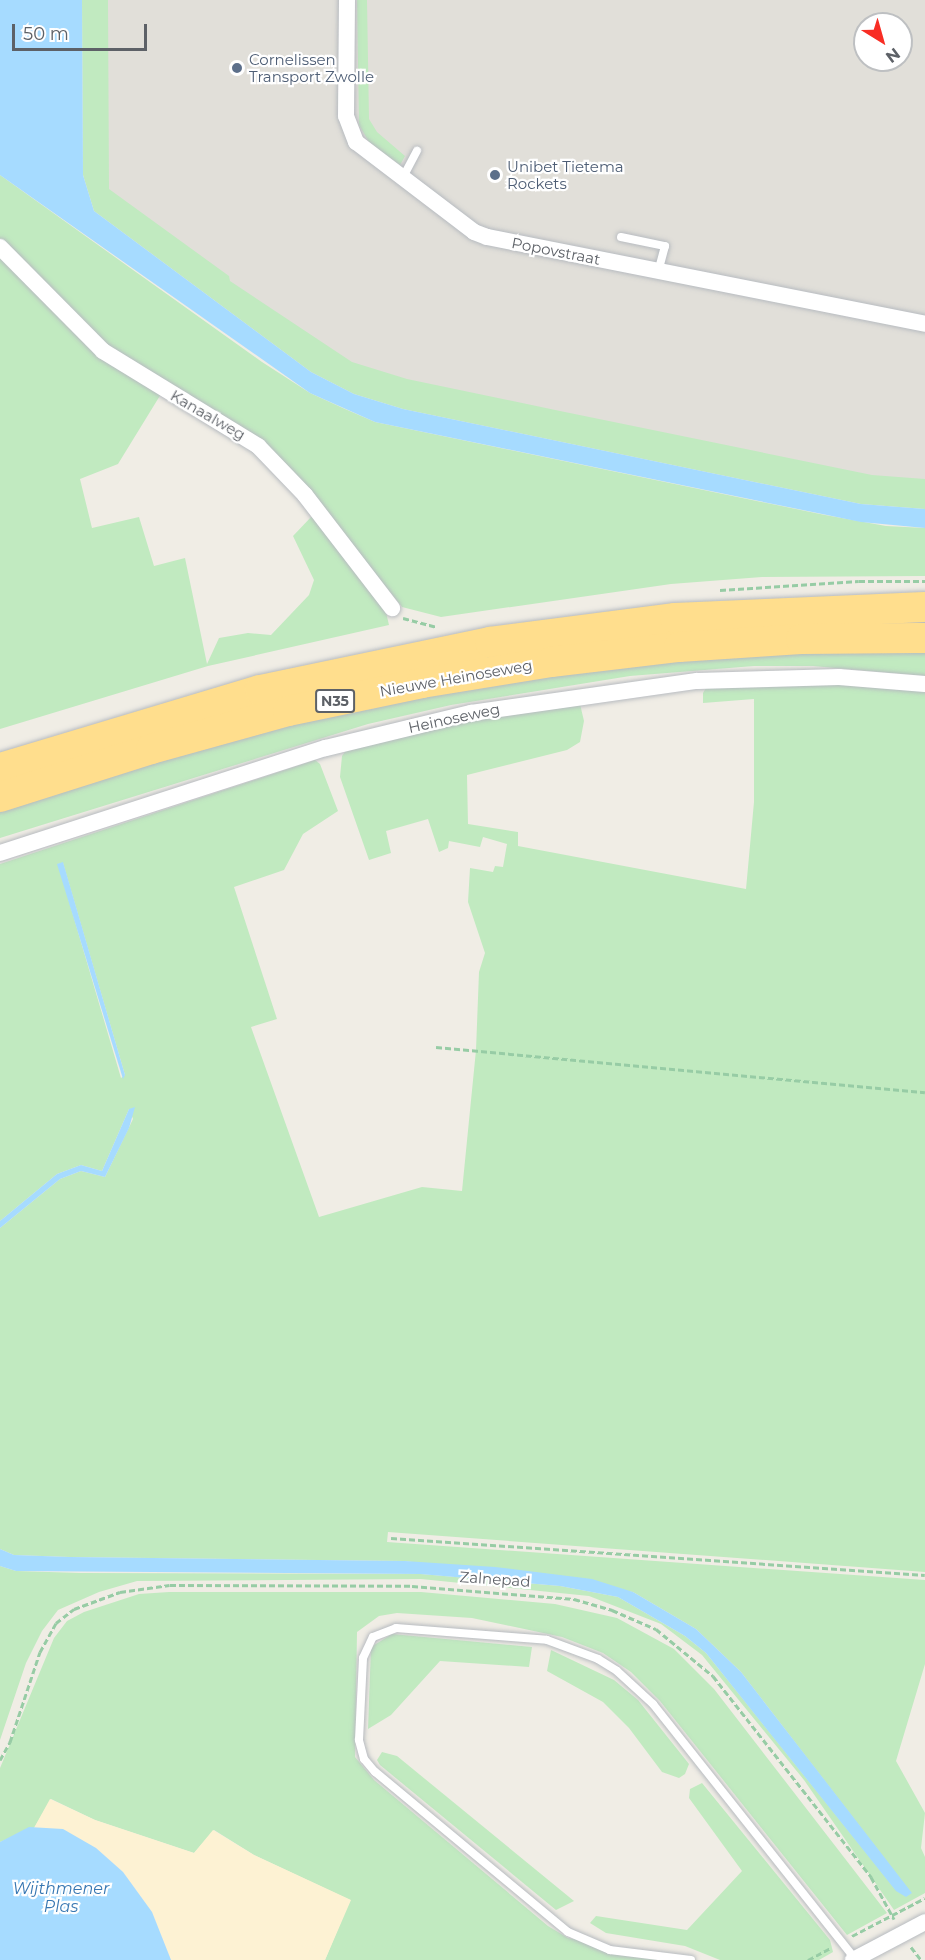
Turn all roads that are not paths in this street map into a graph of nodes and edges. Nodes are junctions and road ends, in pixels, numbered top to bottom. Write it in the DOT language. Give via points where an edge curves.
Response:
graph roads {
  1 [pos="347,0"];
  2 [pos="417,151"];
  3 [pos="402,179"];
  4 [pos="621,237"];
  5 [pos="0,247"];
  6 [pos="658,272"];
  7 [pos="925,324"];
  8 [pos="925,607"];
  9 [pos="392,608"];
  10 [pos="925,638"];
  11 [pos="925,684"];
  12 [pos="0,768"];
  13 [pos="0,797"];
  14 [pos="0,853"];
  15 [pos="925,1922"];
  16 [pos="859,1959"];
  17 [pos="691,1960"];
  1 -- 3 [label="street, Popovstraat" via="348,123 363,150"];
  2 -- 3 [label="lane"];
  3 -- 6 [label="street, Popovstraat" via="487,237"];
  4 -- 6 [label="lane" via="664,246"];
  5 -- 9 [label="street, Kanaalweg" via="103,351 258,446 306,495"];
  6 -- 7 [label="street, Popovstraat"];
  8 -- 12 [label="highway, Nieuwe Heinoseweg / N35" via="675,618 490,642 260,690"];
  10 -- 13 [label="highway, Nieuwe Heinoseweg / N35" via="801,639 680,647 434,681 288,711"];
  11 -- 14 [label="street, Heinoseweg" via="838,677 697,681 471,713 326,748"];
  15 -- 16 [label="street"];
  16 -- 17 [label="lane" via="653,1704 617,1671 598,1659 547,1640 396,1628 373,1637 363,1658 359,1740 364,1759 375,1773 568,1932 610,1950"];
}
